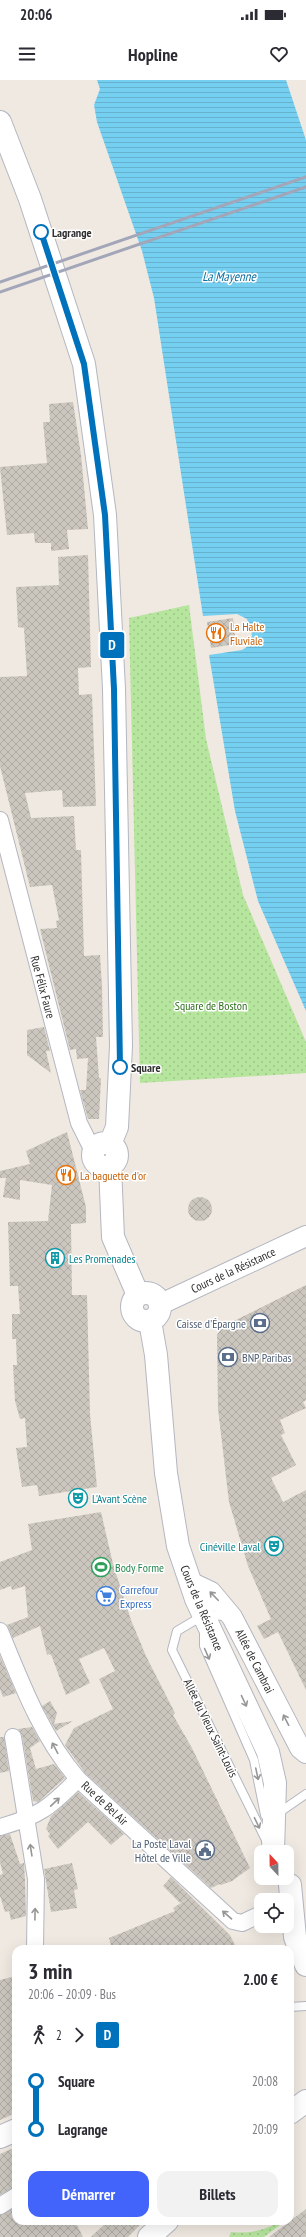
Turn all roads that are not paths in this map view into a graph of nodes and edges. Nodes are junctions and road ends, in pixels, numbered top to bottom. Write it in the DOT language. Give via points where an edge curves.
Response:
graph roads {
  1 [pos="0,122"];
  2 [pos="0,820"];
  3 [pos="101,1147"];
  4 [pos="306,1236"];
  5 [pos="156,1312"];
  6 [pos="190,1582"];
  7 [pos="204,1615"];
  8 [pos="232,1617"];
  9 [pos="0,1631"];
  10 [pos="13,1737"];
  11 [pos="306,1753"];
  12 [pos="78,1779"];
  13 [pos="306,1794"];
  14 [pos="275,1815"];
  15 [pos="27,1820"];
  16 [pos="0,1827"];
  17 [pos="269,1845"];
  18 [pos="271,1845"];
  19 [pos="273,1845"];
  20 [pos="282,1885"];
  21 [pos="306,1915"];
  22 [pos="254,1918"];
  23 [pos="281,1933"];
  24 [pos="35,1945"];
  25 [pos="282,1945"];
  26 [pos="306,1965"];
  27 [pos="306,2006"];
  28 [pos="294,2007"];
  29 [pos="306,2101"];
  30 [pos="294,2110"];
  31 [pos="12,2132"];
  32 [pos="0,2137"];
  33 [pos="12,2198"];
  34 [pos="0,2206"];
  35 [pos="162,2225"];
  36 [pos="149,2237"];
  1 -- 3 [label="main road" via="30,199 84,364 105,515 114,689 120,1046 117,1127"];
  2 -- 3 [label="street, Rue Félix Faure" via="79,1123"];
  3 -- 5 [label="main road" via="95,1162 102,1166 110,1166 113,1237 138,1295 152,1294"];
  4 -- 5 [label="street, Cours de la Résistance"];
  5 -- 6 [label="main road, Cours de la Résistance" via="156,1355 166,1473 178,1546"];
  6 -- 7 [label="main road, Cours de la Résistance"];
  8 -- 6 [label="street, Allée de Cambrai, one-way" via="211,1592"];
  7 -- 8 [label="lane"];
  7 -- 14 [label="main road, Cours de la Résistance, one-way" via="268,1752 275,1782"];
  7 -- 17 [label="lane, Allée du Vieux Saint-Louis, one-way" via="177,1632 172,1650"];
  7 -- 18 [label="lane, one-way" via="204,1646 254,1760"];
  11 -- 8 [label="street, Allée de Cambrai, one-way" via="300,1748"];
  12 -- 9 [label="street, Rue de Bel Air, one-way" via="60,1758 27,1697"];
  10 -- 15 [label="street"];
  15 -- 12 [label="street, one-way" via="51,1806"];
  22 -- 12 [label="street, Rue de Bel Air, one-way" via="242,1924 233,1921"];
  13 -- 14 [label="lane"];
  14 -- 19 [label="main road, Cours de la Résistance"];
  15 -- 16 [label="street"];
  24 -- 15 [label="street, one-way" via="36,1879"];
  20 -- 21 [label="main road"];
  20 -- 26 [label="main road" via="295,1937"];
  23 -- 25 [label="main road"];
  27 -- 28 [label="lane"];
  29 -- 30 [label="main road"];
  31 -- 32 [label="main road"];
  33 -- 34 [label="street"];
  35 -- 36 [label="main road"];
}
